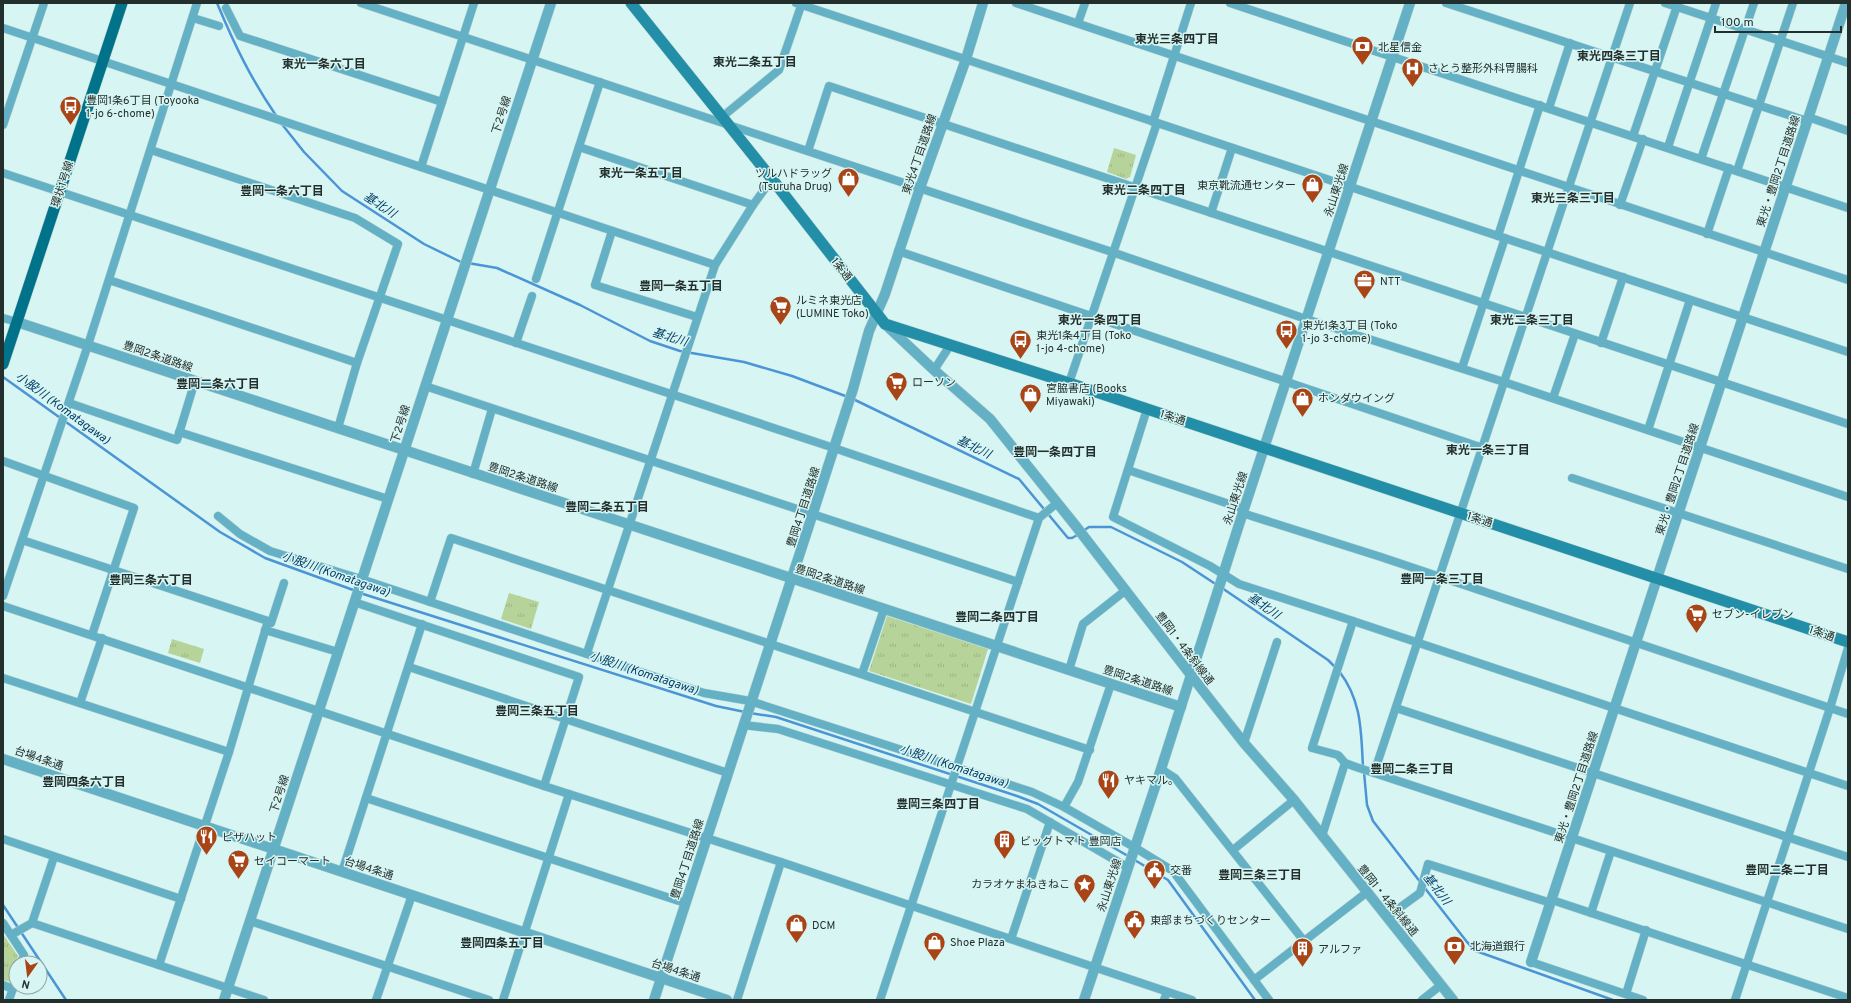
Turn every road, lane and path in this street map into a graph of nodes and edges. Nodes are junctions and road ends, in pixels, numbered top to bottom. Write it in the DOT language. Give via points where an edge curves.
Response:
graph roads {
  1 [pos="44,3"];
  2 [pos="122,3"];
  3 [pos="197,3"];
  4 [pos="361,3"];
  5 [pos="474,3"];
  6 [pos="551,3"];
  7 [pos="631,3"];
  8 [pos="983,3"];
  9 [pos="1016,3"];
  10 [pos="1085,3"];
  11 [pos="1191,3"];
  12 [pos="1230,3"];
  13 [pos="1410,3"];
  14 [pos="1446,3"];
  15 [pos="1630,3"];
  16 [pos="1665,3"];
  17 [pos="1716,3"];
  18 [pos="1754,3"];
  19 [pos="1793,3"];
  20 [pos="1846,3"];
  21 [pos="800,4"];
  22 [pos="1677,5"];
  23 [pos="226,8"];
  24 [pos="193,18"];
  25 [pos="1711,18"];
  26 [pos="1078,23"];
  27 [pos="219,26"];
  28 [pos="3,28"];
  29 [pos="1745,30"];
  30 [pos="463,37"];
  31 [pos="32,38"];
  32 [pos="1780,41"];
  33 [pos="1570,43"];
  34 [pos="1174,56"];
  35 [pos="1393,57"];
  36 [pos="1612,57"];
  37 [pos="1828,57"];
  38 [pos="966,59"];
  39 [pos="532,60"];
  40 [pos="102,62"];
  41 [pos="1848,63"];
  42 [pos="1655,71"];
  43 [pos="600,82"];
  44 [pos="1689,82"];
  45 [pos="172,85"];
  46 [pos="1724,94"];
  47 [pos="7,102"];
  48 [pos="442,102"];
  49 [pos="1540,105"];
  50 [pos="1759,105"];
  51 [pos="1549,108"];
  52 [pos="722,117"];
  53 [pos="1808,119"];
  54 [pos="1155,122"];
  55 [pos="1371,122"];
  56 [pos="1591,122"];
  57 [pos="943,123"];
  58 [pos="3,125"];
  59 [pos="730,126"];
  60 [pos="1848,131"];
  61 [pos="1633,136"];
  62 [pos="1643,139"];
  63 [pos="579,147"];
  64 [pos="1232,148"];
  65 [pos="1668,148"];
  66 [pos="151,150"];
  67 [pos="808,151"];
  68 [pos="1702,159"];
  69 [pos="421,167"];
  70 [pos="1733,170"];
  71 [pos="1519,171"];
  72 [pos="3,173"];
  73 [pos="772,178"];
  74 [pos="1786,187"];
  75 [pos="920,188"];
  76 [pos="1135,188"];
  77 [pos="1350,188"];
  78 [pos="1568,188"];
  79 [pos="490,189"];
  80 [pos="59,192"];
  81 [pos="753,205"];
  82 [pos="1620,205"];
  83 [pos="1848,208"];
  84 [pos="557,213"];
  85 [pos="1211,213"];
  86 [pos="130,215"];
  87 [pos="612,231"];
  88 [pos="1708,234"];
  89 [pos="1502,237"];
  90 [pos="898,251"];
  91 [pos="1547,251"];
  92 [pos="1112,252"];
  93 [pos="1328,252"];
  94 [pos="1764,252"];
  95 [pos="715,265"];
  96 [pos="1623,277"];
  97 [pos="536,279"];
  98 [pos="109,280"];
  99 [pos="1848,280"];
  100 [pos="532,296"];
  101 [pos="380,298"];
  102 [pos="1690,300"];
  103 [pos="1483,304"];
  104 [pos="877,313"];
  105 [pos="1091,315"];
  106 [pos="697,317"];
  107 [pos="1743,317"];
  108 [pos="3,318"];
  109 [pos="1525,318"];
  110 [pos="1306,319"];
  111 [pos="447,320"];
  112 [pos="17,322"];
  113 [pos="885,324"];
  114 [pos="1574,334"];
  115 [pos="1601,342"];
  116 [pos="516,343"];
  117 [pos="951,344"];
  118 [pos="88,345"];
  119 [pos="1848,352"];
  120 [pos="358,363"];
  121 [pos="3,364"];
  122 [pos="1669,365"];
  123 [pos="1462,368"];
  124 [pos="934,370"];
  125 [pos="194,381"];
  126 [pos="1286,381"];
  127 [pos="1504,382"];
  128 [pos="1721,382"];
  129 [pos="1069,383"];
  130 [pos="425,386"];
  131 [pos="671,395"];
  132 [pos="1553,398"];
  133 [pos="68,403"];
  134 [pos="492,409"];
  135 [pos="1147,409"];
  136 [pos="1848,424"];
  137 [pos="338,428"];
  138 [pos="1648,430"];
  139 [pos="179,432"];
  140 [pos="1264,447"];
  141 [pos="834,448"];
  142 [pos="1483,448"];
  143 [pos="1700,448"];
  144 [pos="404,451"];
  145 [pos="3,461"];
  146 [pos="651,461"];
  147 [pos="1128,470"];
  148 [pos="44,474"];
  149 [pos="473,474"];
  150 [pos="1572,478"];
  151 [pos="1848,497"];
  152 [pos="388,499"];
  153 [pos="1057,503"];
  154 [pos="1243,511"];
  155 [pos="813,513"];
  156 [pos="1461,513"];
  157 [pos="1679,513"];
  158 [pos="1044,514"];
  159 [pos="218,516"];
  160 [pos="629,525"];
  161 [pos="22,540"];
  162 [pos="1848,569"];
  163 [pos="113,570"];
  164 [pos="1439,577"];
  165 [pos="1222,578"];
  166 [pos="1658,578"];
  167 [pos="792,579"];
  168 [pos="360,582"];
  169 [pos="1018,582"];
  170 [pos="284,583"];
  171 [pos="608,589"];
  172 [pos="1126,590"];
  173 [pos="3,596"];
  174 [pos="355,599"];
  175 [pos="430,602"];
  176 [pos="3,606"];
  177 [pos="884,609"];
  178 [pos="1353,621"];
  179 [pos="422,624"];
  180 [pos="266,625"];
  181 [pos="92,635"];
  182 [pos="102,638"];
  183 [pos="1277,642"];
  184 [pos="1418,642"];
  185 [pos="1848,642"];
  186 [pos="1636,643"];
  187 [pos="771,644"];
  188 [pos="997,647"];
  189 [pos="1848,648"];
  190 [pos="338,652"];
  191 [pos="586,653"];
  192 [pos="409,667"];
  193 [pos="1068,670"];
  194 [pos="862,674"];
  195 [pos="1190,674"];
  196 [pos="3,678"];
  197 [pos="1110,684"];
  198 [pos="249,687"];
  199 [pos="80,703"];
  200 [pos="750,704"];
  201 [pos="1181,707"];
  202 [pos="1396,708"];
  203 [pos="1614,708"];
  204 [pos="1830,708"];
  205 [pos="319,710"];
  206 [pos="976,711"];
  207 [pos="1848,714"];
  208 [pos="565,720"];
  209 [pos="744,722"];
  210 [pos="388,733"];
  211 [pos="1244,743"];
  212 [pos="1090,750"];
  213 [pos="229,752"];
  214 [pos="3,759"];
  215 [pos="1344,763"];
  216 [pos="955,769"];
  217 [pos="1161,769"];
  218 [pos="1372,772"];
  219 [pos="728,773"];
  220 [pos="1593,773"];
  221 [pos="1809,773"];
  222 [pos="951,783"];
  223 [pos="544,786"];
  224 [pos="1848,786"];
  225 [pos="569,794"];
  226 [pos="366,798"];
  227 [pos="1294,800"];
  228 [pos="1064,807"];
  229 [pos="1050,822"];
  230 [pos="205,826"];
  231 [pos="1322,836"];
  232 [pos="1572,838"];
  233 [pos="1788,838"];
  234 [pos="3,839"];
  235 [pos="707,839"];
  236 [pos="1134,848"];
  237 [pos="274,849"];
  238 [pos="1233,850"];
  239 [pos="1611,851"];
  240 [pos="54,857"];
  241 [pos="1848,857"];
  242 [pos="549,859"];
  243 [pos="781,862"];
  244 [pos="1128,865"];
  245 [pos="342,872"];
  246 [pos="1366,893"];
  247 [pos="412,895"];
  248 [pos="181,899"];
  249 [pos="1551,902"];
  250 [pos="1767,902"];
  251 [pos="685,903"];
  252 [pos="911,907"];
  253 [pos="1592,913"];
  254 [pos="1387,917"];
  255 [pos="250,920"];
  256 [pos="3,923"];
  257 [pos="30,924"];
  258 [pos="1848,929"];
  259 [pos="1646,930"];
  260 [pos="525,933"];
  261 [pos="14,934"];
  262 [pos="1011,939"];
  263 [pos="1304,940"];
  264 [pos="24,955"];
  265 [pos="1531,962"];
  266 [pos="1746,964"];
  267 [pos="388,965"];
  268 [pos="159,966"];
  269 [pos="1094,968"];
  270 [pos="661,978"];
  271 [pos="1254,980"];
  272 [pos="1441,985"];
  273 [pos="228,988"];
  274 [pos="1167,992"];
  275 [pos="1626,994"];
  276 [pos="1848,998"];
  277 [pos="224,1000"];
  278 [pos="264,1000"];
  279 [pos="376,1000"];
  280 [pos="489,1000"];
  281 [pos="503,1000"];
  282 [pos="654,1000"];
  283 [pos="727,1000"];
  284 [pos="737,1000"];
  285 [pos="880,1000"];
  286 [pos="1084,1000"];
  287 [pos="1164,1000"];
  288 [pos="1192,1000"];
  289 [pos="1269,1000"];
  290 [pos="1422,1000"];
  291 [pos="1453,1000"];
  292 [pos="1643,1000"];
  293 [pos="1735,1000"];
  1 -- 31 [label="street"];
  2 -- 40 [label="main road, 環状1号線"];
  3 -- 24 [label="street"];
  4 -- 30 [label="street"];
  5 -- 30 [label="street"];
  6 -- 39 [label="street, 下2号線"];
  7 -- 52 [label="main road, 1条通"];
  8 -- 38 [label="street, 東光4丁目道路線"];
  9 -- 26 [label="street"];
  10 -- 26 [label="street"];
  11 -- 34 [label="street"];
  12 -- 35 [label="street"];
  13 -- 35 [label="street, 永山東光線"];
  14 -- 33 [label="street"];
  15 -- 36 [label="street"];
  16 -- 22 [label="street"];
  17 -- 25 [label="street"];
  18 -- 29 [label="street"];
  19 -- 32 [label="street"];
  20 -- 37 [label="street, 東光・豊岡2丁目道路線"];
  21 -- 38 [label="street"];
  21 -- 52 [label="street" via="779,70"];
  22 -- 25 [label="street"];
  22 -- 42 [label="street"];
  23 -- 48 [label="street" via="240,36"];
  24 -- 27 [label="street"];
  24 -- 45 [label="street"];
  25 -- 29 [label="street"];
  25 -- 44 [label="street"];
  26 -- 34 [label="street"];
  28 -- 31 [label="street"];
  29 -- 32 [label="street"];
  29 -- 46 [label="street"];
  30 -- 39 [label="street"];
  30 -- 48 [label="street"];
  31 -- 40 [label="street"];
  31 -- 47 [label="street"];
  32 -- 37 [label="street"];
  32 -- 50 [label="street"];
  33 -- 36 [label="street"];
  33 -- 51 [label="street"];
  34 -- 54 [label="street"];
  34 -- 55 [label="street"];
  35 -- 49 [label="street"];
  35 -- 55 [label="street, 永山東光線"];
  36 -- 42 [label="street"];
  36 -- 56 [label="street"];
  37 -- 41 [label="street"];
  37 -- 53 [label="street, 東光・豊岡2丁目道路線"];
  38 -- 54 [label="street"];
  38 -- 57 [label="street, 東光4丁目道路線"];
  39 -- 43 [label="street"];
  39 -- 79 [label="street, 下2号線"];
  40 -- 45 [label="street"];
  40 -- 80 [label="main road, 環状1号線"];
  42 -- 44 [label="street"];
  42 -- 61 [label="street"];
  43 -- 59 [label="street"];
  43 -- 63 [label="street"];
  44 -- 46 [label="street"];
  44 -- 65 [label="street"];
  45 -- 66 [label="street"];
  45 -- 69 [label="street"];
  46 -- 50 [label="street"];
  46 -- 68 [label="street"];
  47 -- 58 [label="street"];
  48 -- 69 [label="street"];
  49 -- 51 [label="street"];
  49 -- 71 [label="street"];
  50 -- 53 [label="street"];
  50 -- 70 [label="street"];
  51 -- 56 [label="street"];
  52 -- 59 [label="main road, 1条通"];
  53 -- 60 [label="street"];
  53 -- 74 [label="street, 東光・豊岡2丁目道路線"];
  54 -- 64 [label="street"];
  54 -- 76 [label="street"];
  55 -- 71 [label="street"];
  55 -- 77 [label="street, 永山東光線"];
  56 -- 61 [label="street"];
  56 -- 78 [label="street"];
  57 -- 67 [label="street" via="829,86"];
  57 -- 75 [label="street, 東光4丁目道路線"];
  57 -- 76 [label="street"];
  59 -- 67 [label="street"];
  59 -- 73 [label="main road, 1条通"];
  61 -- 62 [label="street"];
  62 -- 65 [label="street"];
  62 -- 82 [label="street"];
  63 -- 81 [label="street"];
  63 -- 84 [label="street"];
  64 -- 77 [label="street"];
  64 -- 85 [label="street"];
  65 -- 68 [label="street"];
  66 -- 86 [label="street"];
  66 -- 101 [label="street" via="355,218 398,244"];
  67 -- 75 [label="street"];
  68 -- 70 [label="street"];
  69 -- 79 [label="street"];
  70 -- 74 [label="street"];
  70 -- 88 [label="street"];
  71 -- 78 [label="street"];
  71 -- 89 [label="street"];
  72 -- 80 [label="street"];
  73 -- 81 [label="street"];
  73 -- 104 [label="main road, 1条通"];
  74 -- 83 [label="street"];
  74 -- 94 [label="street, 東光・豊岡2丁目道路線"];
  75 -- 90 [label="street, 東光4丁目道路線"];
  75 -- 92 [label="street"];
  76 -- 85 [label="street"];
  76 -- 92 [label="street"];
  77 -- 89 [label="street"];
  77 -- 93 [label="street, 永山東光線"];
  78 -- 82 [label="street"];
  78 -- 91 [label="street"];
  79 -- 84 [label="street"];
  79 -- 111 [label="street, 下2号線"];
  80 -- 86 [label="street"];
  80 -- 112 [label="main road, 環状1号線"];
  81 -- 95 [label="street"];
  82 -- 88 [label="street"];
  84 -- 87 [label="street"];
  84 -- 97 [label="street"];
  85 -- 93 [label="street"];
  86 -- 98 [label="street"];
  86 -- 101 [label="street"];
  87 -- 95 [label="street"];
  87 -- 106 [label="street" via="595,285"];
  88 -- 94 [label="street"];
  89 -- 91 [label="street"];
  89 -- 103 [label="street"];
  90 -- 104 [label="street, 東光4丁目道路線"];
  90 -- 105 [label="street"];
  91 -- 96 [label="street"];
  91 -- 109 [label="street"];
  92 -- 105 [label="street"];
  92 -- 110 [label="street"];
  93 -- 103 [label="street"];
  93 -- 110 [label="street, 永山東光線"];
  94 -- 99 [label="street"];
  94 -- 107 [label="street, 東光・豊岡2丁目道路線"];
  95 -- 106 [label="street"];
  96 -- 102 [label="street"];
  96 -- 115 [label="street"];
  98 -- 118 [label="street"];
  98 -- 120 [label="street"];
  100 -- 116 [label="street"];
  101 -- 111 [label="street"];
  101 -- 120 [label="street"];
  102 -- 107 [label="street"];
  102 -- 122 [label="street"];
  103 -- 109 [label="street"];
  103 -- 123 [label="street"];
  104 -- 113 [label="main road, 1条通"];
  104 -- 141 [label="street, 豊岡4丁目道路線" via="869,331"];
  105 -- 126 [label="street"];
  105 -- 129 [label="street"];
  106 -- 131 [label="street"];
  107 -- 119 [label="street"];
  107 -- 128 [label="street, 東光・豊岡2丁目道路線"];
  108 -- 112 [label="street"];
  109 -- 114 [label="street"];
  109 -- 127 [label="street"];
  110 -- 123 [label="street"];
  110 -- 126 [label="street, 永山東光線"];
  111 -- 116 [label="street"];
  111 -- 130 [label="street, 下2号線"];
  112 -- 118 [label="street, 豊岡2条道路線"];
  112 -- 121 [label="main road, 環状1号線"];
  113 -- 117 [label="main road, 1条通"];
  113 -- 124 [label="street, 豊岡1・4条斜線通"];
  114 -- 115 [label="street"];
  114 -- 132 [label="street"];
  115 -- 122 [label="street"];
  116 -- 131 [label="street"];
  117 -- 124 [label="street"];
  117 -- 129 [label="main road, 1条通"];
  118 -- 125 [label="street, 豊岡2条道路線"];
  118 -- 133 [label="street"];
  120 -- 137 [label="street"];
  122 -- 128 [label="street"];
  122 -- 138 [label="street"];
  123 -- 127 [label="street"];
  124 -- 153 [label="street, 豊岡1・4条斜線通" via="990,419"];
  125 -- 137 [label="street, 豊岡2条道路線"];
  125 -- 139 [label="street"];
  126 -- 140 [label="street, 永山東光線"];
  126 -- 142 [label="street"];
  127 -- 132 [label="street"];
  127 -- 142 [label="street"];
  128 -- 136 [label="street"];
  128 -- 143 [label="street, 東光・豊岡2丁目道路線"];
  129 -- 135 [label="main road, 1条通"];
  130 -- 134 [label="street"];
  130 -- 144 [label="street, 下2号線"];
  131 -- 141 [label="street"];
  131 -- 146 [label="street"];
  132 -- 138 [label="street"];
  133 -- 139 [label="street" via="177,440"];
  133 -- 148 [label="street"];
  134 -- 146 [label="street"];
  134 -- 149 [label="street"];
  135 -- 140 [label="main road, 1条通"];
  135 -- 147 [label="street"];
  137 -- 144 [label="street, 豊岡2条道路線"];
  138 -- 143 [label="street"];
  139 -- 152 [label="street"];
  140 -- 154 [label="street, 永山東光線"];
  140 -- 156 [label="main road, 1条通"];
  141 -- 155 [label="street, 豊岡4丁目道路線"];
  141 -- 158 [label="street"];
  142 -- 156 [label="street"];
  143 -- 151 [label="street"];
  143 -- 157 [label="street, 東光・豊岡2丁目道路線"];
  144 -- 149 [label="street, 豊岡2条道路線"];
  144 -- 152 [label="street, 下2号線"];
  145 -- 148 [label="street"];
  146 -- 155 [label="street"];
  146 -- 160 [label="street"];
  147 -- 154 [label="street"];
  147 -- 165 [label="street" via="1113,517 1210,566"];
  148 -- 161 [label="street"];
  148 -- 163 [label="street" via="134,508"];
  149 -- 160 [label="street, 豊岡2条道路線"];
  150 -- 157 [label="street"];
  152 -- 168 [label="street, 下2号線"];
  153 -- 158 [label="street"];
  153 -- 172 [label="street, 豊岡1・4条斜線通"];
  154 -- 164 [label="street"];
  154 -- 165 [label="street, 永山東光線"];
  155 -- 167 [label="street, 豊岡4丁目道路線"];
  155 -- 169 [label="street"];
  156 -- 164 [label="street"];
  156 -- 166 [label="main road, 1条通"];
  157 -- 162 [label="street"];
  157 -- 166 [label="street, 東光・豊岡2丁目道路線"];
  158 -- 169 [label="street"];
  159 -- 168 [label="street" via="240,534 270,551"];
  160 -- 167 [label="street, 豊岡2条道路線"];
  160 -- 171 [label="street"];
  161 -- 163 [label="street"];
  161 -- 173 [label="street"];
  163 -- 180 [label="street"];
  163 -- 181 [label="street"];
  164 -- 184 [label="street"];
  164 -- 186 [label="street"];
  165 -- 178 [label="street"];
  165 -- 195 [label="street, 永山東光線"];
  166 -- 185 [label="main road, 1条通"];
  166 -- 186 [label="street, 東光・豊岡2丁目道路線"];
  167 -- 177 [label="street, 豊岡2条道路線"];
  167 -- 187 [label="street, 豊岡4丁目道路線"];
  168 -- 174 [label="street, 下2号線"];
  168 -- 175 [label="street"];
  169 -- 188 [label="street"];
  170 -- 180 [label="street" via="271,623"];
  171 -- 175 [label="street" via="451,538"];
  171 -- 187 [label="street"];
  171 -- 191 [label="street"];
  172 -- 193 [label="street" via="1084,624"];
  172 -- 195 [label="street, 豊岡1・4条斜線通"];
  174 -- 179 [label="street"];
  174 -- 190 [label="street, 下2号線"];
  175 -- 191 [label="street"];
  176 -- 181 [label="street"];
  177 -- 188 [label="street, 豊岡2条道路線"];
  177 -- 194 [label="street"];
  178 -- 184 [label="street"];
  178 -- 215 [label="street" via="1312,748 1338,755"];
  179 -- 192 [label="street"];
  179 -- 208 [label="street" via="579,677"];
  180 -- 190 [label="street"];
  180 -- 198 [label="street"];
  181 -- 182 [label="street"];
  182 -- 198 [label="street"];
  182 -- 199 [label="street"];
  183 -- 211 [label="street"];
  184 -- 202 [label="street"];
  184 -- 203 [label="street"];
  186 -- 203 [label="street, 東光・豊岡2丁目道路線"];
  186 -- 204 [label="street"];
  187 -- 194 [label="street"];
  187 -- 200 [label="street, 豊岡4丁目道路線"];
  188 -- 193 [label="street, 豊岡2条道路線"];
  188 -- 206 [label="street"];
  189 -- 204 [label="street"];
  190 -- 205 [label="street, 下2号線"];
  191 -- 200 [label="street" via="704,693"];
  192 -- 208 [label="street"];
  192 -- 210 [label="street"];
  193 -- 197 [label="street, 豊岡2条道路線"];
  194 -- 206 [label="street"];
  195 -- 201 [label="street, 永山東光線"];
  195 -- 211 [label="street, 豊岡1・4条斜線通"];
  196 -- 199 [label="street"];
  197 -- 201 [label="street, 豊岡2条道路線"];
  197 -- 212 [label="street"];
  198 -- 205 [label="street"];
  198 -- 213 [label="street"];
  199 -- 213 [label="street"];
  200 -- 209 [label="street, 豊岡4丁目道路線"];
  200 -- 216 [label="street"];
  201 -- 217 [label="street, 永山東光線"];
  202 -- 218 [label="street"];
  202 -- 220 [label="street"];
  203 -- 220 [label="street, 東光・豊岡2丁目道路線"];
  203 -- 221 [label="street"];
  204 -- 207 [label="street"];
  204 -- 221 [label="street"];
  205 -- 210 [label="street"];
  205 -- 237 [label="street, 下2号線"];
  206 -- 212 [label="street"];
  206 -- 216 [label="street"];
  208 -- 219 [label="street"];
  208 -- 223 [label="street"];
  209 -- 219 [label="street, 豊岡4丁目道路線"];
  209 -- 222 [label="street" via="778,729"];
  210 -- 223 [label="street"];
  210 -- 226 [label="street"];
  211 -- 227 [label="street, 豊岡1・4条斜線通"];
  212 -- 228 [label="street" via="1078,782"];
  213 -- 230 [label="street"];
  214 -- 230 [label="street, 台場4条通"];
  215 -- 218 [label="street"];
  215 -- 231 [label="street"];
  216 -- 222 [label="street"];
  216 -- 228 [label="street" via="1032,792"];
  217 -- 236 [label="street, 永山東光線"];
  217 -- 238 [label="street" via="1175,778"];
  218 -- 232 [label="street"];
  219 -- 235 [label="street, 豊岡4丁目道路線"];
  220 -- 232 [label="street, 東光・豊岡2丁目道路線"];
  220 -- 233 [label="street"];
  221 -- 224 [label="street"];
  221 -- 233 [label="street"];
  222 -- 229 [label="street" via="1027,809"];
  222 -- 252 [label="street"];
  223 -- 225 [label="street"];
  225 -- 235 [label="street"];
  225 -- 242 [label="street"];
  226 -- 242 [label="street"];
  226 -- 245 [label="street"];
  227 -- 231 [label="street, 豊岡1・4条斜線通"];
  227 -- 238 [label="street"];
  228 -- 236 [label="street"];
  229 -- 244 [label="street"];
  229 -- 262 [label="street"];
  230 -- 237 [label="street, 台場4条通"];
  230 -- 248 [label="street"];
  231 -- 246 [label="street, 豊岡1・4条斜線通"];
  232 -- 239 [label="street"];
  232 -- 249 [label="street, 東光・豊岡2丁目道路線"];
  233 -- 241 [label="street"];
  233 -- 250 [label="street"];
  234 -- 240 [label="street"];
  235 -- 243 [label="street"];
  235 -- 251 [label="street, 豊岡4丁目道路線"];
  236 -- 244 [label="street, 永山東光線"];
  236 -- 271 [label="street" via="1173,871"];
  237 -- 245 [label="street, 台場4条通"];
  237 -- 255 [label="street, 下2号線"];
  238 -- 263 [label="street"];
  239 -- 250 [label="street"];
  239 -- 253 [label="street"];
  240 -- 248 [label="street"];
  240 -- 257 [label="street"];
  242 -- 251 [label="street"];
  242 -- 260 [label="street"];
  243 -- 252 [label="street"];
  243 -- 284 [label="street"];
  244 -- 269 [label="street, 永山東光線"];
  245 -- 247 [label="street, 台場4条通"];
  246 -- 254 [label="street, 豊岡1・4条斜線通"];
  246 -- 263 [label="street"];
  247 -- 260 [label="street, 台場4条通"];
  247 -- 267 [label="street"];
  248 -- 268 [label="street"];
  249 -- 253 [label="street"];
  249 -- 254 [label="street" via="1428,864 1420,892"];
  249 -- 265 [label="street, 東光・豊岡2丁目道路線"];
  250 -- 258 [label="street"];
  250 -- 266 [label="street"];
  251 -- 270 [label="street, 豊岡4丁目道路線"];
  252 -- 262 [label="street"];
  252 -- 285 [label="street"];
  253 -- 259 [label="street"];
  254 -- 272 [label="street, 豊岡1・4条斜線通"];
  255 -- 267 [label="street"];
  255 -- 273 [label="street, 下2号線"];
  256 -- 261 [label="street"];
  257 -- 261 [label="street"];
  257 -- 268 [label="street"];
  259 -- 266 [label="street"];
  259 -- 275 [label="street"];
  260 -- 270 [label="street, 台場4条通"];
  260 -- 281 [label="street"];
  261 -- 264 [label="street"];
  262 -- 269 [label="street"];
  263 -- 271 [label="street"];
  265 -- 275 [label="street"];
  266 -- 276 [label="street"];
  266 -- 293 [label="street"];
  267 -- 279 [label="street"];
  267 -- 280 [label="street"];
  268 -- 273 [label="street"];
  269 -- 274 [label="street"];
  269 -- 286 [label="street, 永山東光線"];
  270 -- 282 [label="street, 豊岡4丁目道路線"];
  270 -- 283 [label="street, 台場4条通"];
  271 -- 289 [label="street"];
  272 -- 290 [label="street"];
  272 -- 291 [label="street, 豊岡1・4条斜線通"];
  273 -- 277 [label="street, 下2号線"];
  273 -- 278 [label="street"];
  274 -- 287 [label="street"];
  274 -- 288 [label="street"];
  275 -- 292 [label="street"];
}
